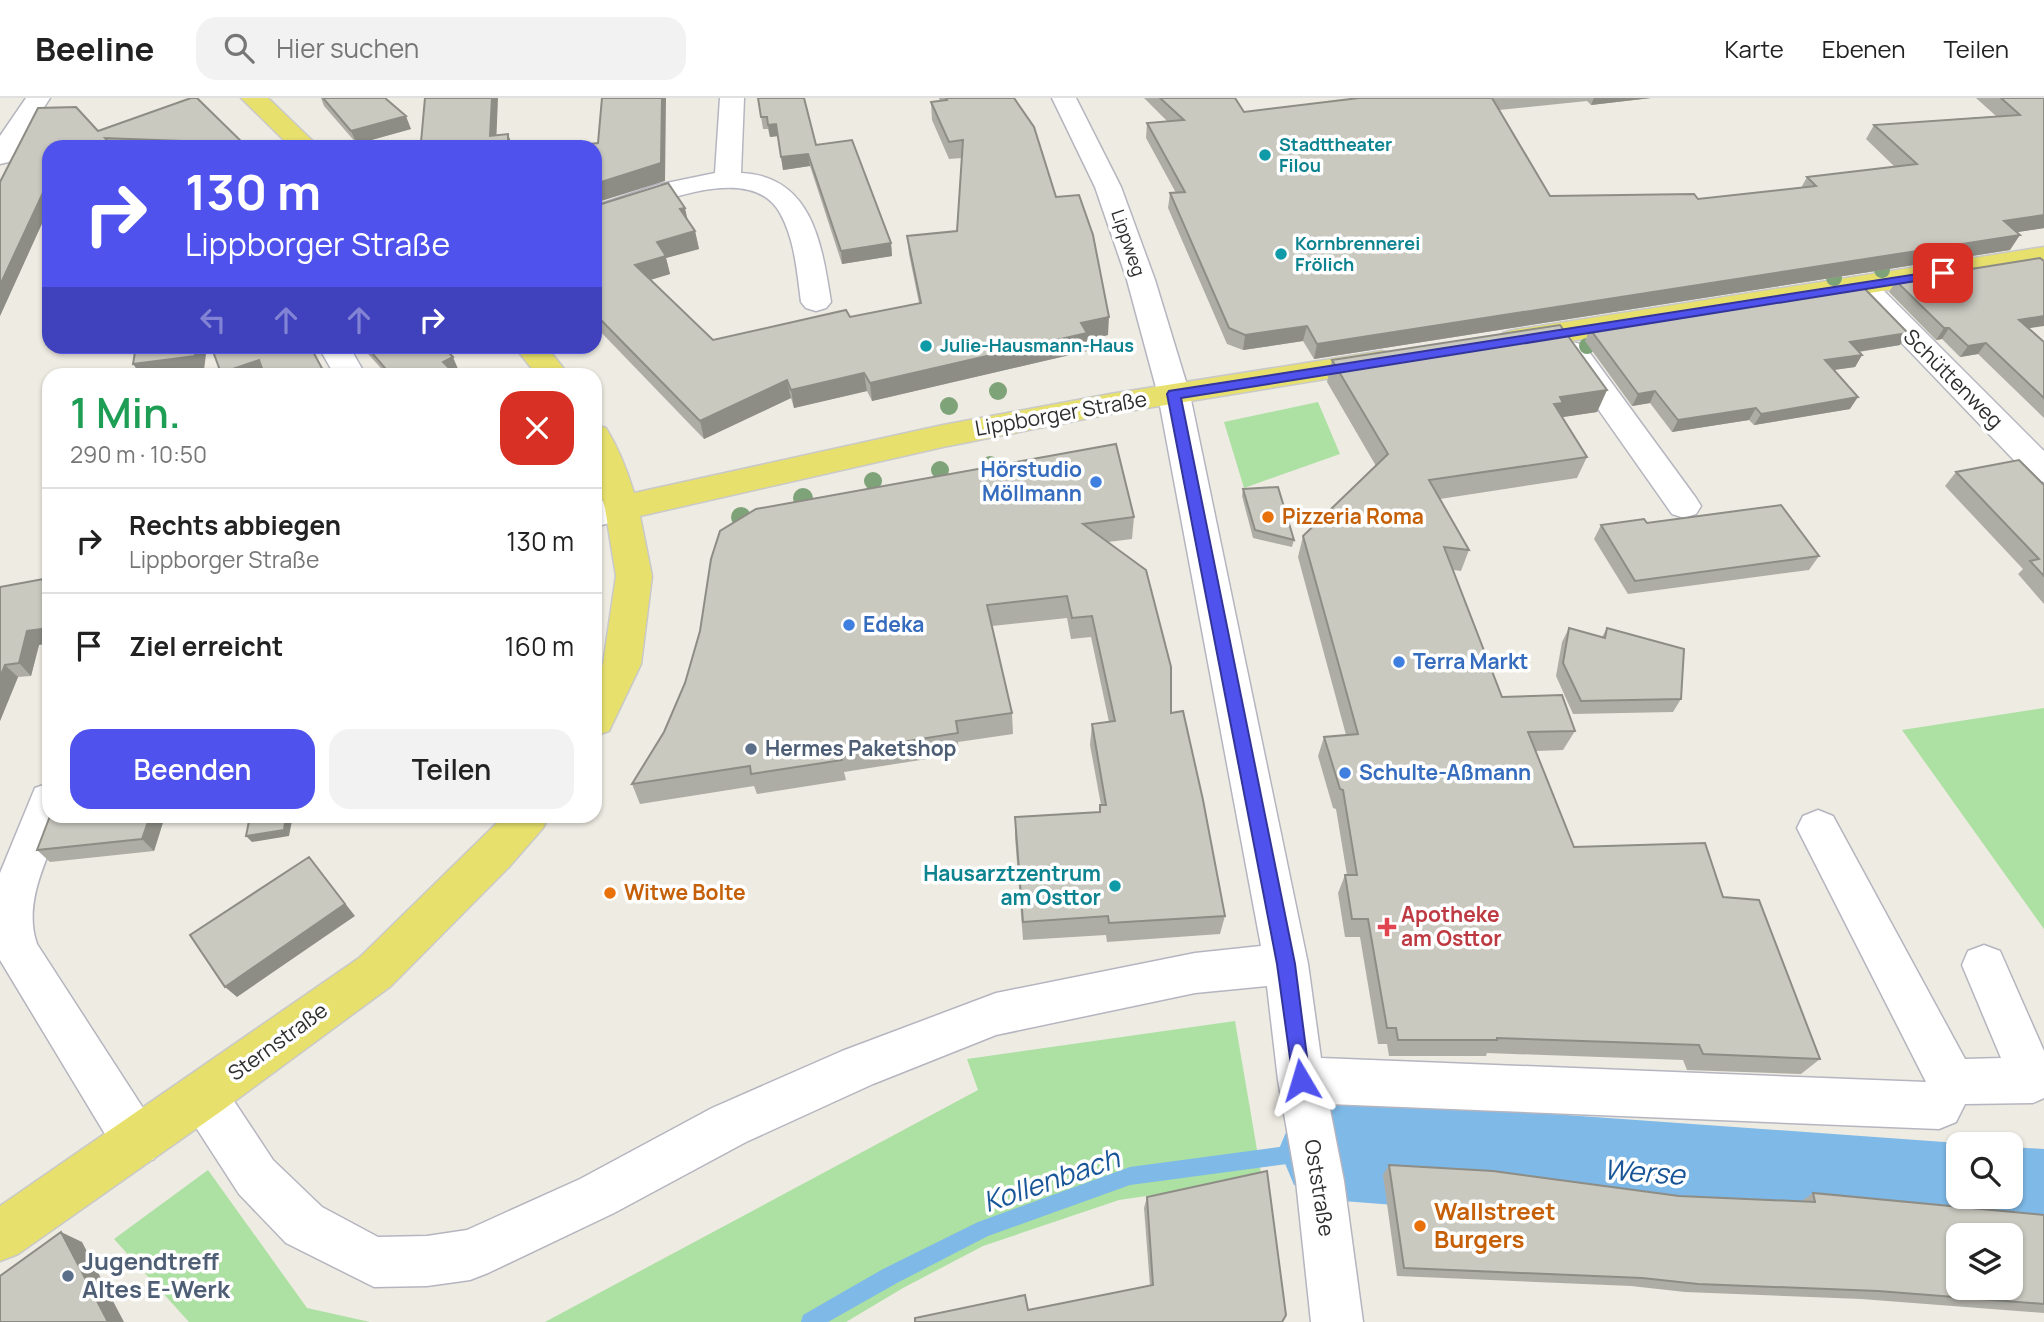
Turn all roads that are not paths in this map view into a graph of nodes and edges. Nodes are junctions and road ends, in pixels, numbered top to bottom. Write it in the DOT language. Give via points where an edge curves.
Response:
graph roads {
  1 [pos="38,98"];
  2 [pos="253,98"];
  3 [pos="732,98"];
  4 [pos="1064,98"];
  5 [pos="298,140"];
  6 [pos="0,156"];
  7 [pos="728,179"];
  8 [pos="602,213"];
  9 [pos="2044,256"];
  10 [pos="1863,286"];
  11 [pos="816,302"];
  12 [pos="1560,333"];
  13 [pos="1489,344"];
  14 [pos="536,354"];
  15 [pos="1410,356"];
  16 [pos="547,368"];
  17 [pos="1174,394"];
  18 [pos="602,449"];
  19 [pos="2044,471"];
  20 [pos="1685,506"];
  21 [pos="608,511"];
  22 [pos="602,705"];
  23 [pos="42,818"];
  24 [pos="522,823"];
  25 [pos="1818,828"];
  26 [pos="1286,964"];
  27 [pos="1984,965"];
  28 [pos="1301,1080"];
  29 [pos="1952,1082"];
  30 [pos="203,1096"];
  31 [pos="137,1142"];
  32 [pos="0,1236"];
  33 [pos="1337,1322"];
  1 -- 6 [label="street"];
  2 -- 5 [label="main road"];
  3 -- 7 [label="street" via="735,119 727,156"];
  4 -- 17 [label="street, Lippweg" via="1108,187"];
  7 -- 8 [label="street" via="677,188"];
  7 -- 11 [label="street" via="769,189 786,201 809,254"];
  9 -- 10 [label="main road"];
  10 -- 12 [label="main road"];
  10 -- 19 [label="street, Schüttenweg"];
  12 -- 13 [label="main road"];
  12 -- 20 [label="street"];
  14 -- 16 [label="main road"];
  15 -- 17 [label="main road, Lippborger Straße"];
  17 -- 21 [label="main road, Lippborger Straße" via="943,436"];
  17 -- 26 [label="street, Oststraße"];
  18 -- 21 [label="main road"];
  21 -- 22 [label="main road" via="634,576 622,664"];
  23 -- 31 [label="street" via="12,897 10,929 19,954"];
  24 -- 30 [label="main road, Sternstraße" via="375,972"];
  25 -- 29 [label="street"];
  26 -- 28 [label="street, Oststraße"];
  26 -- 30 [label="street" via="1195,973 996,1014 858,1067 729,1125 597,1196 470,1255 428,1261 374,1262 304,1224 256,1177"];
  27 -- 29 [label="street" via="2034,1080"];
  28 -- 29 [label="street" via="1939,1107"];
  28 -- 33 [label="street, Oststraße" via="1320,1181"];
  30 -- 31 [label="main road, Sternstraße"];
  31 -- 32 [label="main road, Sternstraße"];
}
